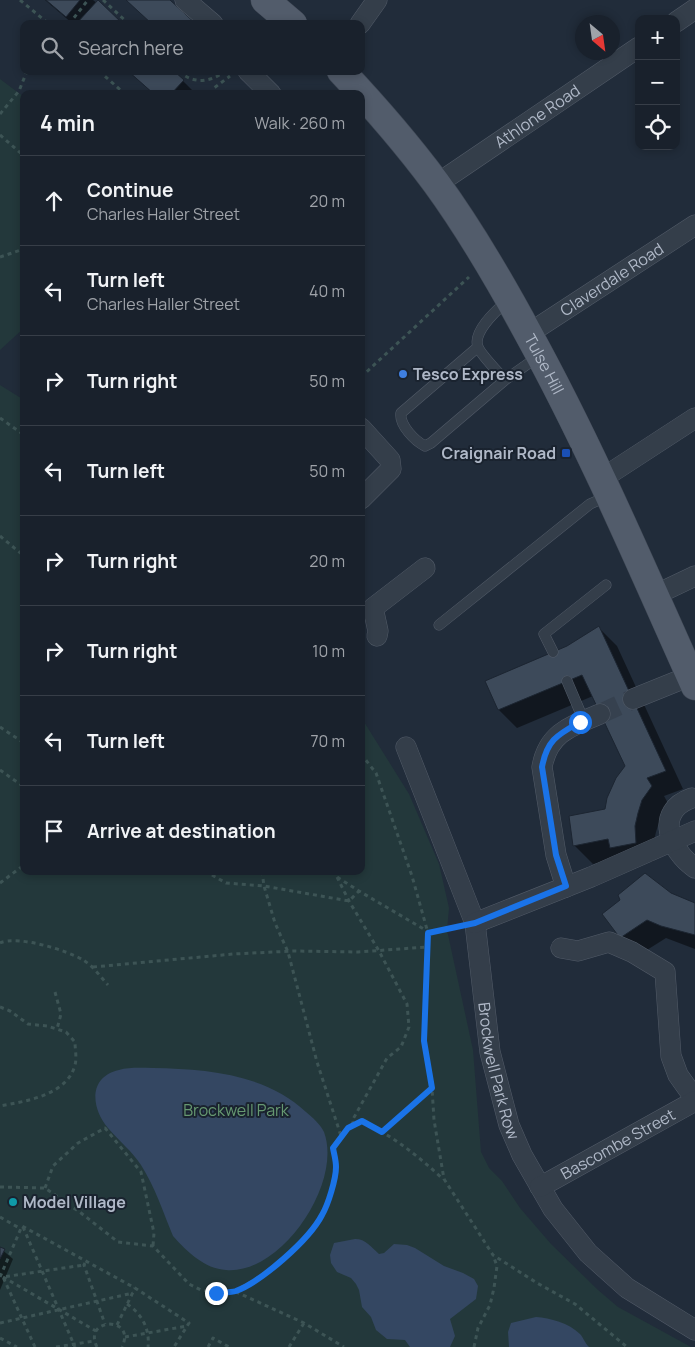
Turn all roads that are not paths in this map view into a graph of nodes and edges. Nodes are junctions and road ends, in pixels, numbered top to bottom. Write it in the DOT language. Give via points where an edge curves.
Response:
graph roads {
  1 [pos="185,0"];
  2 [pos="265,0"];
  3 [pos="377,0"];
  4 [pos="695,9"];
  5 [pos="680,19"];
  6 [pos="208,20"];
  7 [pos="288,20"];
  8 [pos="363,20"];
  9 [pos="635,50"];
  10 [pos="252,75"];
  11 [pos="344,75"];
  12 [pos="267,90"];
  13 [pos="356,90"];
  14 [pos="365,101"];
  15 [pos="437,184"];
  16 [pos="695,225"];
  17 [pos="510,299"];
  18 [pos="534,344"];
  19 [pos="478,347"];
  20 [pos="505,380"];
  21 [pos="695,418"];
  22 [pos="365,432"];
  23 [pos="604,486"];
  24 [pos="365,495"];
  25 [pos="425,568"];
  26 [pos="695,576"];
  27 [pos="606,585"];
  28 [pos="655,595"];
  29 [pos="367,601"];
  30 [pos="439,625"];
  31 [pos="377,636"];
  32 [pos="553,652"];
  33 [pos="567,681"];
  34 [pos="693,681"];
  35 [pos="633,699"];
  36 [pos="592,718"];
  37 [pos="406,747"];
  38 [pos="692,798"];
  39 [pos="695,831"];
  40 [pos="673,842"];
  41 [pos="695,868"];
  42 [pos="566,886"];
  43 [pos="475,923"];
  44 [pos="561,948"];
  45 [pos="695,1100"];
  46 [pos="540,1187"];
  47 [pos="695,1330"];
  1 -- 6 [label="street"];
  2 -- 7 [label="main road"];
  3 -- 8 [label="street"];
  4 -- 5 [label="street"];
  9 -- 15 [label="street, Athlone Road"];
  10 -- 12 [label="street"];
  11 -- 13 [label="main road, Tulse Hill"];
  14 -- 15 [label="main road, Tulse Hill" via="388,122"];
  15 -- 17 [label="main road, Tulse Hill"];
  16 -- 18 [label="street, Claverdale Road"];
  17 -- 18 [label="main road, Tulse Hill"];
  17 -- 19 [label="lane" via="490,317 477,337"];
  18 -- 20 [label="lane"];
  18 -- 23 [label="main road, Tulse Hill"];
  19 -- 20 [label="lane"];
  19 -- 20 [label="lane" via="405,408 400,418 405,427 425,446"];
  21 -- 23 [label="street" via="612,472"];
  22 -- 24 [label="street" via="390,460 391,469"];
  23 -- 28 [label="main road, Tulse Hill"];
  23 -- 30 [label="lane" via="590,504"];
  25 -- 29 [label="street"];
  26 -- 28 [label="street"];
  27 -- 32 [label="lane" via="544,634"];
  28 -- 34 [label="main road, Tulse Hill"];
  29 -- 31 [label="street"];
  33 -- 36 [label="lane"];
  34 -- 35 [label="street"];
  36 -- 42 [label="street" via="557,735 544,753 542,767 556,855"];
  37 -- 43 [label="street, Brockwell Park Row"];
  38 -- 40 [label="street" via="684,800 670,814 668,829"];
  39 -- 40 [label="street"];
  40 -- 41 [label="street" via="678,852"];
  40 -- 42 [label="street"];
  42 -- 43 [label="street"];
  43 -- 46 [label="street, Brockwell Park Row" via="490,1052 509,1125"];
  44 -- 45 [label="street" via="578,951 609,942 666,972 671,1056 678,1075"];
  45 -- 46 [label="street, Bascombe Street"];
  46 -- 47 [label="street, Brockwell Park Row" via="588,1253 627,1288"];
}
